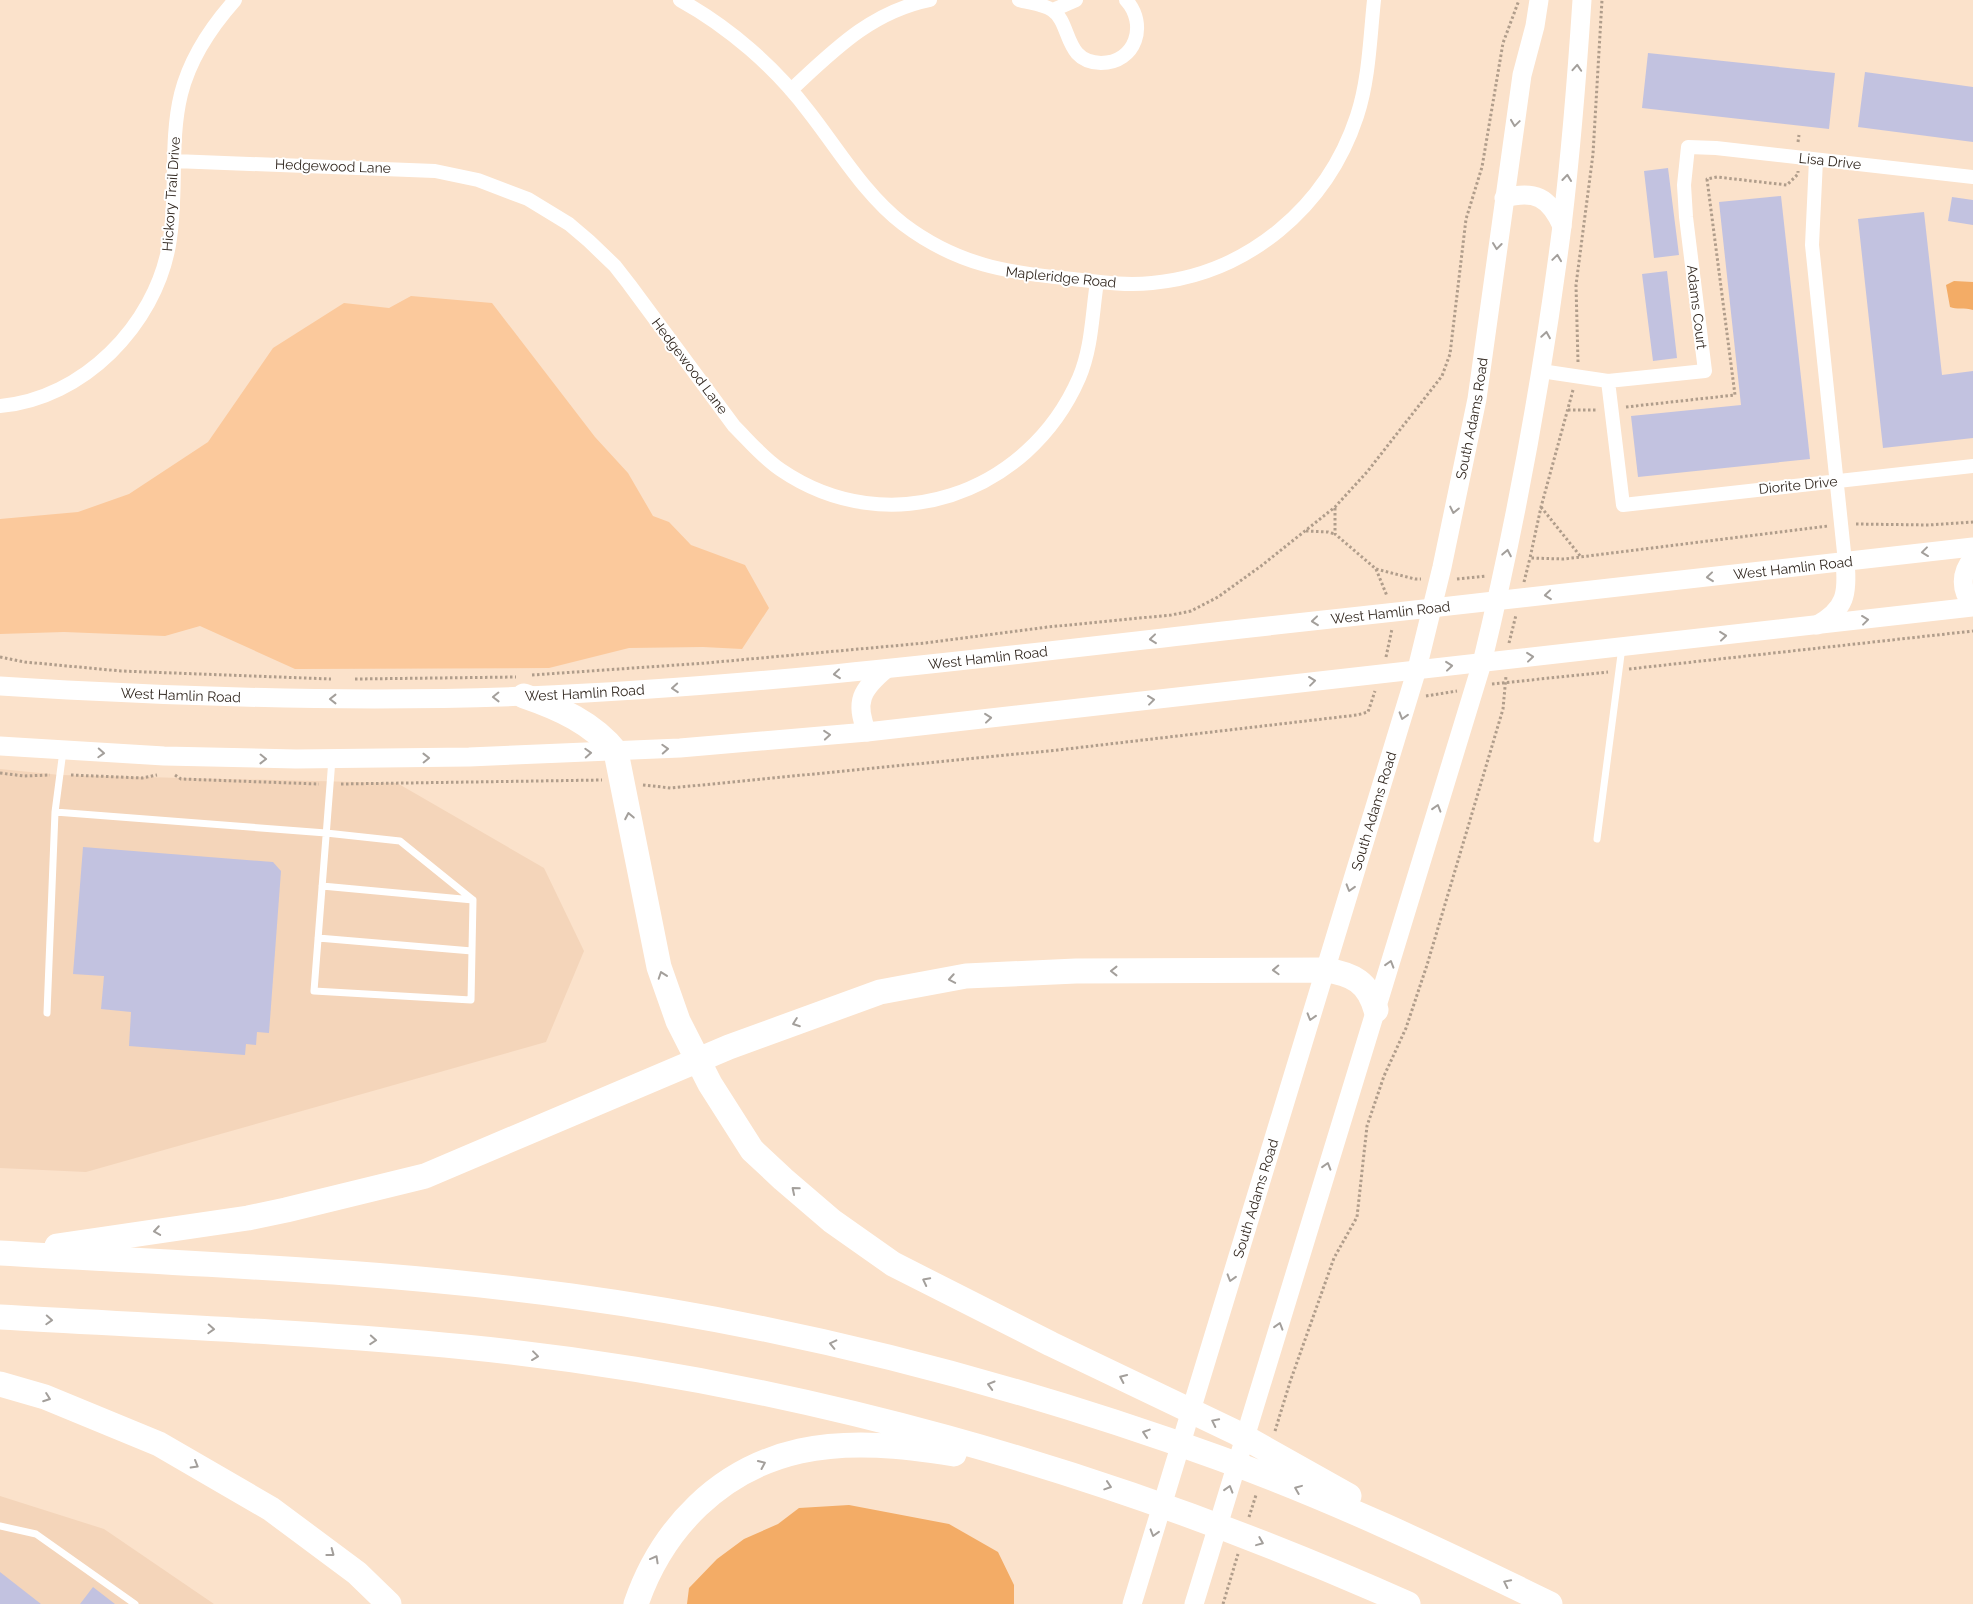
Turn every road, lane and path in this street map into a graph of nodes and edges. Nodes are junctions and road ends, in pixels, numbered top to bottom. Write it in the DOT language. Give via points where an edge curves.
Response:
graph roads {
  1 [pos="235,0"];
  2 [pos="680,0"];
  3 [pos="930,0"];
  4 [pos="1019,0"];
  5 [pos="1076,0"];
  6 [pos="1126,0"];
  7 [pos="1374,0"];
  8 [pos="1519,0"];
  9 [pos="1539,0"];
  10 [pos="1582,0"];
  11 [pos="1602,0"];
  12 [pos="1053,10"];
  13 [pos="791,90"];
  14 [pos="1688,147"];
  15 [pos="1816,160"];
  16 [pos="174,161"];
  17 [pos="1973,177"];
  18 [pos="1504,198"];
  19 [pos="1562,226"];
  20 [pos="1096,282"];
  21 [pos="1541,371"];
  22 [pos="1576,376"];
  23 [pos="1608,381"];
  24 [pos="0,406"];
  25 [pos="1973,466"];
  26 [pos="1837,481"];
  27 [pos="1335,507"];
  28 [pos="1541,507"];
  29 [pos="1973,522"];
  30 [pos="1842,525"];
  31 [pos="1305,532"];
  32 [pos="1335,534"];
  33 [pos="1973,547"];
  34 [pos="1581,557"];
  35 [pos="1973,558"];
  36 [pos="1845,562"];
  37 [pos="1376,569"];
  38 [pos="1490,576"];
  39 [pos="1415,579"];
  40 [pos="1451,579"];
  41 [pos="1388,600"];
  42 [pos="1497,601"];
  43 [pos="1973,607"];
  44 [pos="1433,608"];
  45 [pos="1518,610"];
  46 [pos="1393,624"];
  47 [pos="1816,626"];
  48 [pos="1973,631"];
  49 [pos="1622,647"];
  50 [pos="1507,649"];
  51 [pos="0,657"];
  52 [pos="1386,662"];
  53 [pos="1482,662"];
  54 [pos="886,669"];
  55 [pos="1417,669"];
  56 [pos="1620,670"];
  57 [pos="338,679"];
  58 [pos="348,679"];
  59 [pos="523,683"];
  60 [pos="0,686"];
  61 [pos="1462,690"];
  62 [pos="1420,697"];
  63 [pos="867,732"];
  64 [pos="0,746"];
  65 [pos="63,751"];
  66 [pos="616,752"];
  67 [pos="332,759"];
  68 [pos="54,812"];
  69 [pos="326,833"];
  70 [pos="1597,839"];
  71 [pos="322,886"];
  72 [pos="474,900"];
  73 [pos="318,938"];
  74 [pos="472,951"];
  75 [pos="1325,970"];
  76 [pos="1376,1010"];
  77 [pos="47,1014"];
  78 [pos="0,1253"];
  79 [pos="0,1317"];
  80 [pos="1290,1382"];
  81 [pos="0,1384"];
  82 [pos="1061,1472"];
  83 [pos="0,1526"];
  84 [pos="1455,1558"];
  85 [pos="1194,1603"];
  86 [pos="136,1604"];
  87 [pos="389,1604"];
  88 [pos="636,1604"];
  89 [pos="1132,1604"];
  90 [pos="1408,1604"];
  91 [pos="1550,1604"];
  1 -- 16 [label="street, Hickory Trail Drive" via="213,26 188,74 181,95"];
  2 -- 13 [label="street, Mapleridge Road" via="750,50"];
  3 -- 13 [label="street" via="893,11 868,24"];
  4 -- 12 [label="street"];
  5 -- 12 [label="street"];
  6 -- 12 [label="street" via="1138,19 1138,31 1131,49 1113,61 1100,63 1081,56 1072,48"];
  7 -- 20 [label="street, Mapleridge Road" via="1358,115 1335,166 1300,212 1285,227 1252,249 1218,266 1151,283"];
  8 -- 27 [label="path" via="1503,43 1482,167 1466,219 1447,364 1442,376"];
  9 -- 18 [label="main road, South Adams Road, one-way" via="1522,75"];
  19 -- 10 [label="main road, one-way"];
  11 -- 22 [label="path" via="1593,154 1576,285 1579,355"];
  13 -- 20 [label="street, Mapleridge Road" via="880,204 927,241 1000,270"];
  14 -- 15 [label="street, Lisa Drive"];
  14 -- 23 [label="street, Adams Court" via="1684,185 1686,217 1705,371"];
  15 -- 17 [label="street, Lisa Drive"];
  15 -- 26 [label="street" via="1812,245"];
  16 -- 20 [label="street, Hedgewood Lane" via="435,171 478,180 528,199 569,224 615,266 734,426 780,470 803,483 854,500 874,503 915,502 956,494 997,475 1032,448 1060,413 1079,377 1088,350"];
  16 -- 24 [label="street, Hickory Trail Drive" via="172,221 165,266 141,316 116,347 81,376 53,391"];
  18 -- 19 [label="main road" via="1521,194 1540,198 1556,212"];
  18 -- 44 [label="main road, South Adams Road, one-way" via="1477,399"];
  21 -- 19 [label="main road, one-way"];
  21 -- 22 [label="street, Adams Court"];
  42 -- 21 [label="main road, one-way"];
  22 -- 23 [label="street, Adams Court"];
  22 -- 28 [label="path"];
  23 -- 26 [label="street, Diorite Drive" via="1623,505"];
  25 -- 26 [label="street, Diorite Drive"];
  26 -- 30 [label="street"];
  27 -- 31 [label="path"];
  27 -- 32 [label="path"];
  28 -- 34 [label="path"];
  28 -- 34 [label="path" via="1530,558"];
  29 -- 30 [label="path"];
  30 -- 34 [label="path"];
  30 -- 36 [label="street"];
  31 -- 32 [label="path"];
  31 -- 59 [label="path" via="1218,597 1191,612 925,643"];
  32 -- 37 [label="path"];
  33 -- 36 [label="main road, West Hamlin Road, one-way"];
  35 -- 43 [label="main road" via="1962,583"];
  36 -- 42 [label="main road, West Hamlin Road, one-way"];
  36 -- 47 [label="main road" via="1847,583 1842,605 1829,619"];
  37 -- 39 [label="path"];
  37 -- 41 [label="path"];
  38 -- 40 [label="path"];
  42 -- 44 [label="main road, West Hamlin Road"];
  42 -- 53 [label="main road"];
  47 -- 43 [label="main road, one-way"];
  44 -- 54 [label="main road, West Hamlin Road, one-way"];
  44 -- 55 [label="main road, South Adams Road"];
  45 -- 50 [label="path"];
  46 -- 52 [label="path"];
  49 -- 47 [label="main road, one-way"];
  48 -- 56 [label="path"];
  53 -- 49 [label="main road, one-way"];
  49 -- 56 [label="lane"];
  51 -- 57 [label="path" via="121,671"];
  55 -- 53 [label="main road, one-way"];
  76 -- 53 [label="main road, one-way"];
  54 -- 59 [label="main road, West Hamlin Road, one-way" via="758,682"];
  54 -- 63 [label="main road" via="872,681 860,700"];
  63 -- 55 [label="main road, one-way"];
  55 -- 75 [label="main road, South Adams Road, one-way"];
  56 -- 70 [label="lane"];
  56 -- 80 [label="path" via="1505,682 1504,709 1427,965 1367,1126 1357,1217 1334,1258"];
  58 -- 59 [label="path"];
  59 -- 60 [label="main road, West Hamlin Road, one-way" via="393,699 260,698"];
  59 -- 66 [label="highway" via="545,703 606,739"];
  61 -- 62 [label="path"];
  66 -- 63 [label="main road, one-way"];
  64 -- 65 [label="main road"];
  65 -- 67 [label="main road, one-way"];
  65 -- 68 [label="lane"];
  67 -- 66 [label="main road, one-way"];
  84 -- 66 [label="highway, one-way" via="1237,1433 1050,1344 893,1264 832,1221 752,1150 710,1084 678,1021 659,967"];
  67 -- 69 [label="lane"];
  68 -- 69 [label="lane"];
  68 -- 77 [label="lane"];
  69 -- 71 [label="lane"];
  69 -- 72 [label="lane" via="400,841"];
  71 -- 72 [label="lane"];
  71 -- 73 [label="lane"];
  72 -- 74 [label="lane"];
  73 -- 74 [label="lane"];
  73 -- 74 [label="lane" via="314,990 471,1000"];
  75 -- 76 [label="highway" via="1352,977 1372,997"];
  75 -- 78 [label="highway, one-way" via="1076,971 966,976 880,992 729,1047 425,1176 248,1218"];
  75 -- 89 [label="main road, South Adams Road, one-way"];
  85 -- 76 [label="main road, one-way"];
  84 -- 78 [label="highway, one-way" via="1332,1503 1168,1440 985,1383 791,1335 638,1306 471,1283"];
  79 -- 82 [label="highway, one-way" via="377,1340 564,1360 795,1400 918,1430"];
  81 -- 87 [label="highway, one-way" via="45,1397 159,1444 271,1509 357,1572"];
  88 -- 82 [label="highway, one-way" via="652,1565 687,1515 736,1477 781,1456 825,1448 890,1446"];
  82 -- 90 [label="highway, one-way" via="1235,1532"];
  83 -- 86 [label="lane" via="36,1534"];
  91 -- 84 [label="highway, one-way"];
}
